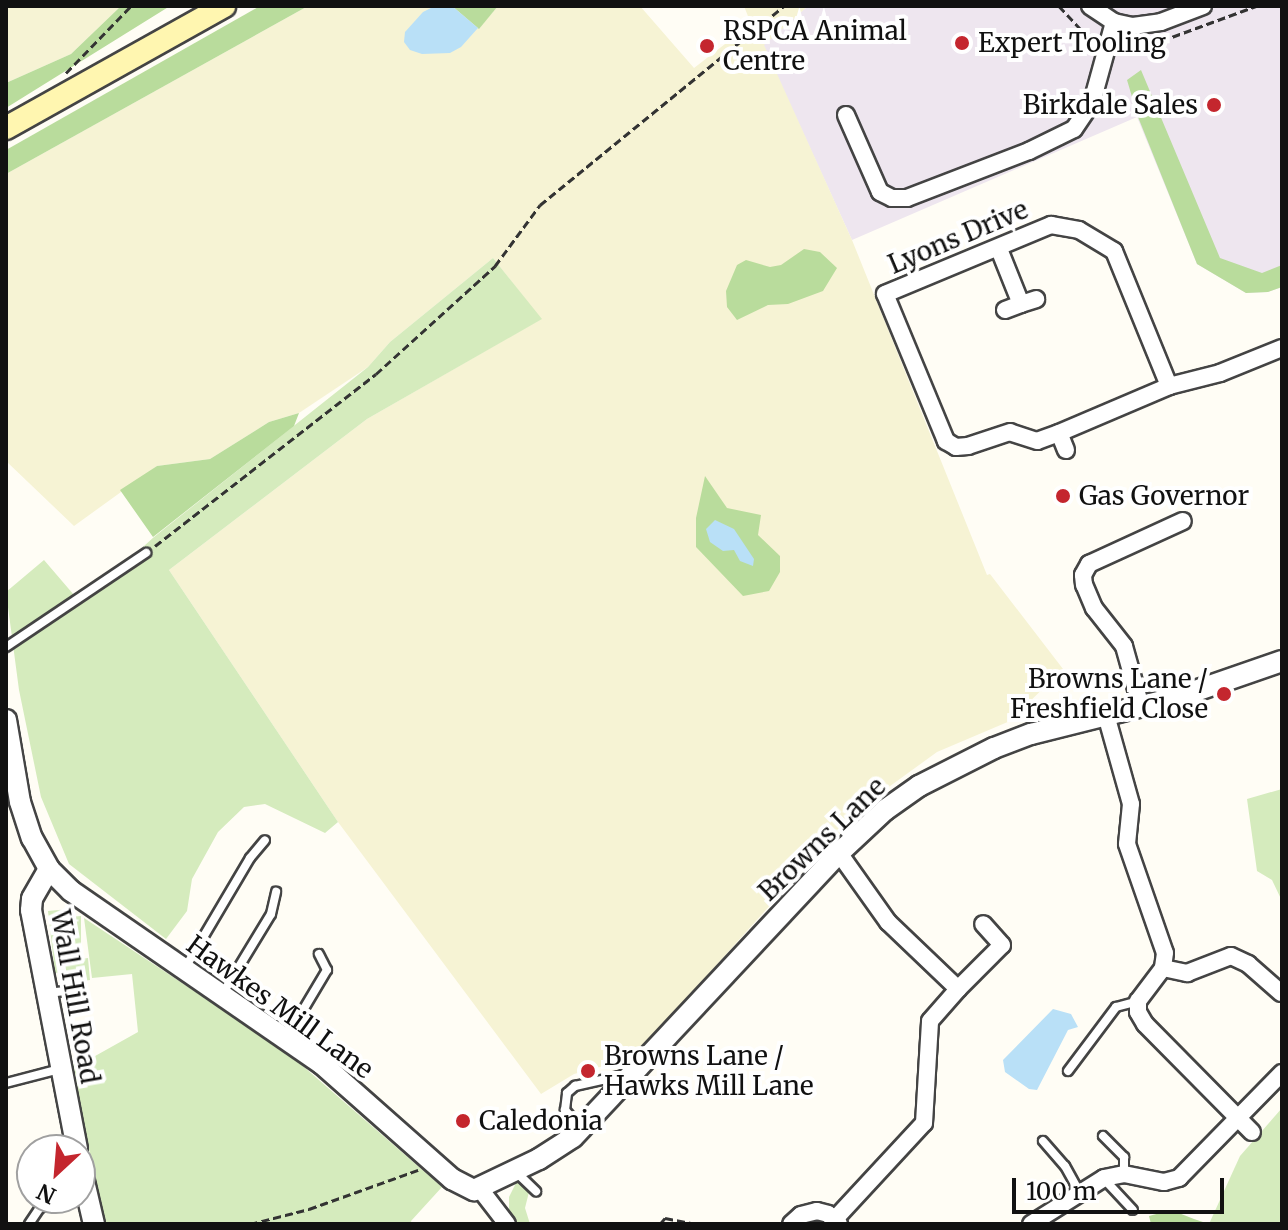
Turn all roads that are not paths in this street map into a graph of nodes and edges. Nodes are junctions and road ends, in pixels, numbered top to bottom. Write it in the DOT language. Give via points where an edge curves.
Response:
graph roads {
  1 [pos="224,6"];
  2 [pos="1090,6"];
  3 [pos="1203,6"];
  4 [pos="1114,22"];
  5 [pos="846,115"];
  6 [pos="6,128"];
  7 [pos="999,249"];
  8 [pos="1021,304"];
  9 [pos="1282,348"];
  10 [pos="1169,386"];
  11 [pos="1059,433"];
  12 [pos="1066,450"];
  13 [pos="1183,521"];
  14 [pos="146,553"];
  15 [pos="6,647"];
  16 [pos="1282,661"];
  17 [pos="1141,707"];
  18 [pos="1106,715"];
  19 [pos="6,720"];
  20 [pos="265,840"];
  21 [pos="839,853"];
  22 [pos="49,869"];
  23 [pos="276,892"];
  24 [pos="983,924"];
  25 [pos="319,954"];
  26 [pos="185,968"];
  27 [pos="1163,968"];
  28 [pos="958,989"];
  29 [pos="71,990"];
  30 [pos="47,993"];
  31 [pos="1281,993"];
  32 [pos="223,994"];
  33 [pos="1138,1001"];
  34 [pos="287,1038"];
  35 [pos="61,1068"];
  36 [pos="1068,1071"];
  37 [pos="634,1072"];
  38 [pos="1282,1073"];
  39 [pos="6,1083"];
  40 [pos="1237,1117"];
  41 [pos="590,1121"];
  42 [pos="1252,1132"];
  43 [pos="74,1134"];
  44 [pos="1103,1136"];
  45 [pos="1043,1141"];
  46 [pos="515,1171"];
  47 [pos="1124,1174"];
  48 [pos="1104,1178"];
  49 [pos="480,1189"];
  50 [pos="536,1191"];
  51 [pos="1079,1191"];
  52 [pos="1133,1210"];
  53 [pos="837,1222"];
  54 [pos="507,1224"];
  55 [pos="791,1224"];
  56 [pos="1031,1224"];
  1 -- 6 [label="main road"];
  2 -- 4 [label="street"];
  3 -- 4 [label="street" via="1147,26"];
  4 -- 5 [label="street" via="1092,102 1074,129 907,198 880,192"];
  7 -- 8 [label="street"];
  7 -- 10 [label="street, Lyons Drive" via="1051,225 1079,230 1106,244 1125,275"];
  7 -- 11 [label="street, Lyons Drive" via="881,287 946,441 956,447 1010,432 1037,441"];
  9 -- 10 [label="street"];
  10 -- 11 [label="street"];
  11 -- 12 [label="street"];
  13 -- 17 [label="street" via="1089,564 1083,575 1094,608 1124,646"];
  14 -- 15 [label="lane"];
  16 -- 17 [label="street, Browns Lane"];
  17 -- 18 [label="street, Browns Lane"];
  18 -- 21 [label="street, Browns Lane" via="1031,734 957,765 885,810"];
  18 -- 27 [label="street" via="1131,804 1127,844 1163,944"];
  19 -- 22 [label="street" via="20,802"];
  20 -- 26 [label="lane"];
  21 -- 28 [label="street" via="888,922"];
  21 -- 37 [label="street, Browns Lane"];
  22 -- 26 [label="street, Hawkes Mill Lane" via="71,891"];
  22 -- 30 [label="street, Wall Hill Road" via="31,910"];
  23 -- 32 [label="lane" via="271,914"];
  24 -- 28 [label="street" via="1002,945"];
  25 -- 34 [label="lane" via="327,967 324,979"];
  26 -- 32 [label="street, Hawkes Mill Lane"];
  27 -- 31 [label="street" via="1183,973 1231,956"];
  27 -- 33 [label="street"];
  28 -- 53 [label="street" via="930,1021 924,1123"];
  29 -- 30 [label="lane"];
  30 -- 35 [label="street, Wall Hill Road"];
  32 -- 34 [label="street, Hawkes Mill Lane"];
  33 -- 36 [label="lane" via="1116,1007"];
  33 -- 40 [label="street" via="1145,1024"];
  34 -- 49 [label="street, Hawkes Mill Lane" via="459,1185"];
  35 -- 39 [label="lane"];
  35 -- 43 [label="street, Wall Hill Road"];
  37 -- 41 [label="street, Browns Lane"];
  37 -- 41 [label="lane" via="575,1086 567,1093 568,1114"];
  38 -- 40 [label="street"];
  40 -- 42 [label="street"];
  40 -- 47 [label="street" via="1179,1178 1164,1182"];
  41 -- 46 [label="street, Browns Lane" via="553,1151"];
  44 -- 47 [label="lane" via="1124,1157"];
  45 -- 51 [label="lane"];
  46 -- 49 [label="street, Browns Lane"];
  46 -- 50 [label="lane"];
  47 -- 48 [label="street"];
  48 -- 51 [label="street"];
  48 -- 52 [label="lane"];
  49 -- 54 [label="street, Hawkes Mill Lane"];
  51 -- 56 [label="street"];
  53 -- 55 [label="street" via="811,1211"];
}
